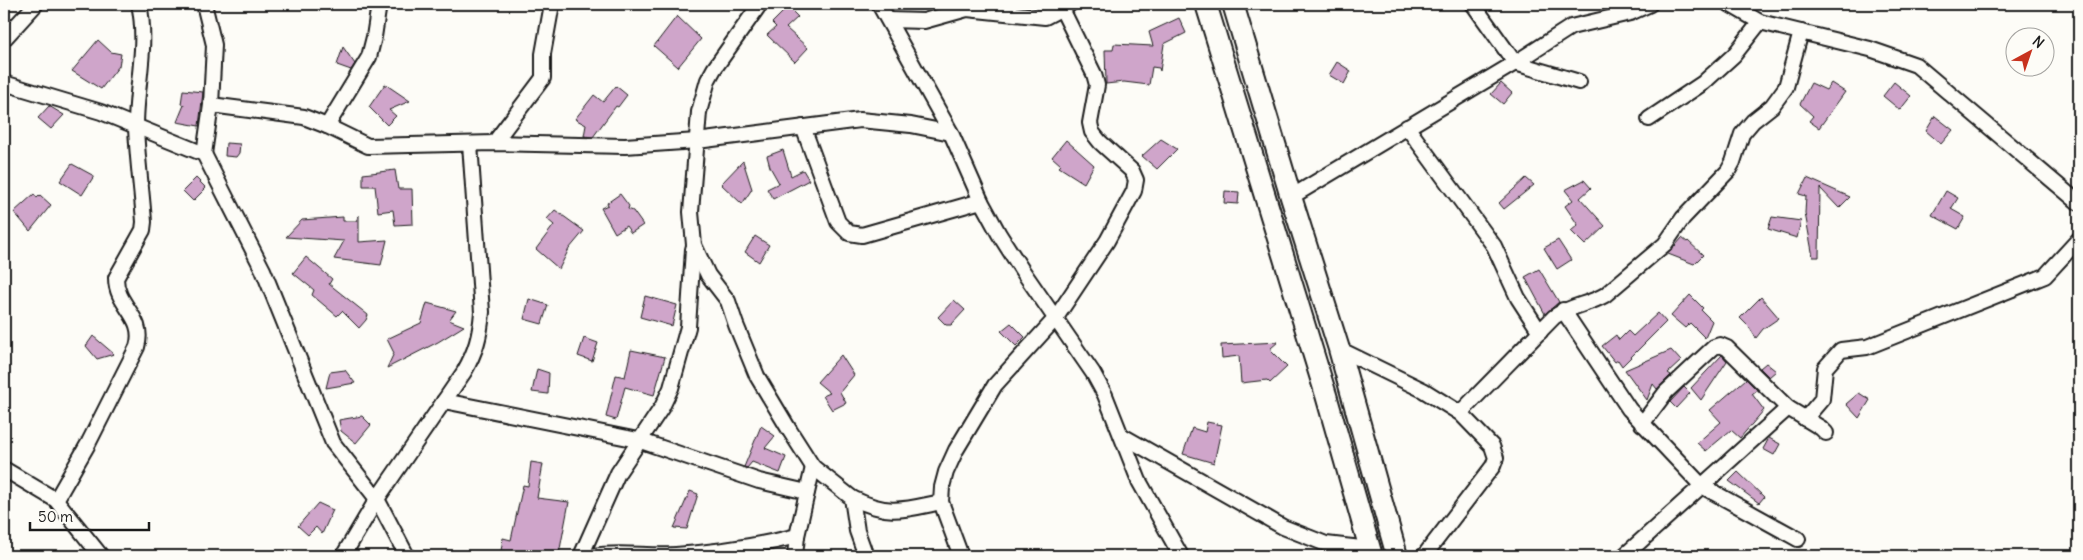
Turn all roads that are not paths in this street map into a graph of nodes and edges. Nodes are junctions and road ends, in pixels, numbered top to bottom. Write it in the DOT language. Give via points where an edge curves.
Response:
graph roads {
  1 [pos="35,4"];
  2 [pos="139,4"];
  3 [pos="204,4"];
  4 [pos="379,4"];
  5 [pos="552,4"];
  6 [pos="760,4"];
  7 [pos="879,4"];
  8 [pos="1206,4"];
  9 [pos="1233,4"];
  10 [pos="1473,4"];
  11 [pos="1650,4"];
  12 [pos="1729,4"];
  13 [pos="967,6"];
  14 [pos="1066,6"];
  15 [pos="889,20"];
  16 [pos="1760,22"];
  17 [pos="1801,32"];
  18 [pos="4,39"];
  19 [pos="1515,63"];
  20 [pos="1579,82"];
  21 [pos="4,83"];
  22 [pos="211,105"];
  23 [pos="1649,119"];
  24 [pos="136,126"];
  25 [pos="327,126"];
  26 [pos="803,127"];
  27 [pos="1407,127"];
  28 [pos="951,134"];
  29 [pos="697,141"];
  30 [pos="494,143"];
  31 [pos="470,144"];
  32 [pos="204,154"];
  33 [pos="1290,197"];
  34 [pos="981,201"];
  35 [pos="2079,203"];
  36 [pos="2079,239"];
  37 [pos="694,245"];
  38 [pos="1563,310"];
  39 [pos="1054,319"];
  40 [pos="1540,332"];
  41 [pos="1339,349"];
  42 [pos="444,401"];
  43 [pos="1788,408"];
  44 [pos="1460,413"];
  45 [pos="1805,419"];
  46 [pos="1642,424"];
  47 [pos="1826,433"];
  48 [pos="1121,435"];
  49 [pos="638,440"];
  50 [pos="813,467"];
  51 [pos="4,469"];
  52 [pos="1702,486"];
  53 [pos="807,492"];
  54 [pos="852,498"];
  55 [pos="377,499"];
  56 [pos="56,500"];
  57 [pos="941,502"];
  58 [pos="797,536"];
  59 [pos="1798,539"];
  60 [pos="1371,553"];
  61 [pos="101,556"];
  62 [pos="343,556"];
  63 [pos="407,556"];
  64 [pos="582,556"];
  65 [pos="592,556"];
  66 [pos="795,556"];
  67 [pos="866,556"];
  68 [pos="961,556"];
  69 [pos="1181,556"];
  70 [pos="1397,556"];
  71 [pos="1424,556"];
  72 [pos="1624,556"];
  1 -- 18 [label="street"];
  2 -- 24 [label="street" via="142,42"];
  3 -- 22 [label="street" via="214,46"];
  4 -- 25 [label="street" via="370,57"];
  5 -- 30 [label="street" via="543,78"];
  6 -- 29 [label="street" via="708,80 699,112"];
  7 -- 15 [label="street"];
  8 -- 60 [label="street"];
  9 -- 33 [label="street"];
  10 -- 19 [label="street"];
  11 -- 19 [label="street" via="1630,13 1571,27"];
  12 -- 16 [label="street"];
  13 -- 14 [label="street" via="1045,17"];
  13 -- 15 [label="street" via="924,21"];
  14 -- 39 [label="street" via="1097,85 1090,123 1092,132 1132,171 1136,180 1134,191 1107,241"];
  15 -- 28 [label="street"];
  16 -- 17 [label="street"];
  16 -- 23 [label="street" via="1734,54 1703,83"];
  17 -- 35 [label="street" via="1870,49 1916,65"];
  17 -- 38 [label="street" via="1786,87 1772,106 1742,134 1733,162 1721,180 1657,252 1605,295"];
  19 -- 20 [label="street"];
  19 -- 27 [label="street"];
  21 -- 24 [label="street"];
  22 -- 25 [label="street" via="304,117"];
  22 -- 32 [label="street"];
  24 -- 32 [label="street"];
  24 -- 56 [label="street" via="144,222 143,230 116,278 116,287 139,327 140,337 88,444"];
  25 -- 31 [label="street" via="368,146"];
  26 -- 28 [label="street" via="874,120"];
  26 -- 29 [label="street"];
  26 -- 34 [label="street" via="838,222 849,232 862,235"];
  27 -- 33 [label="street"];
  27 -- 40 [label="street" via="1494,246 1518,298"];
  28 -- 34 [label="street"];
  29 -- 30 [label="street" via="625,146"];
  29 -- 37 [label="street" via="691,212"];
  30 -- 31 [label="street"];
  31 -- 42 [label="street" via="482,312 480,333 475,354"];
  32 -- 55 [label="street" via="263,270 333,443"];
  33 -- 41 [label="street"];
  34 -- 39 [label="street"];
  36 -- 45 [label="street" via="2045,276 1867,347 1841,350 1825,368 1822,399"];
  37 -- 49 [label="street" via="688,327 672,388"];
  37 -- 50 [label="street" via="702,265 728,302 757,376"];
  38 -- 40 [label="street"];
  38 -- 46 [label="street" via="1616,393"];
  39 -- 48 [label="street" via="1093,373"];
  39 -- 57 [label="street" via="995,385 946,472"];
  40 -- 44 [label="street"];
  41 -- 44 [label="street" via="1423,390"];
  41 -- 70 [label="street"];
  42 -- 49 [label="street"];
  42 -- 55 [label="street"];
  43 -- 45 [label="street"];
  43 -- 46 [label="street" via="1727,348 1717,345 1666,392"];
  43 -- 52 [label="street"];
  44 -- 71 [label="street" via="1492,446 1496,458"];
  45 -- 47 [label="street"];
  46 -- 52 [label="street"];
  48 -- 60 [label="street" via="1290,530 1326,544"];
  48 -- 69 [label="street" via="1139,481"];
  49 -- 53 [label="street" via="742,476"];
  49 -- 64 [label="street" via="618,473"];
  50 -- 53 [label="street"];
  50 -- 54 [label="street"];
  51 -- 56 [label="street"];
  52 -- 59 [label="street"];
  52 -- 72 [label="street"];
  53 -- 58 [label="street"];
  54 -- 57 [label="street" via="885,510"];
  54 -- 67 [label="street" via="857,531"];
  55 -- 62 [label="street"];
  55 -- 63 [label="street"];
  56 -- 61 [label="street"];
  57 -- 68 [label="street"];
  58 -- 65 [label="street" via="746,547 676,555 618,553"];
  58 -- 66 [label="street"];
}
